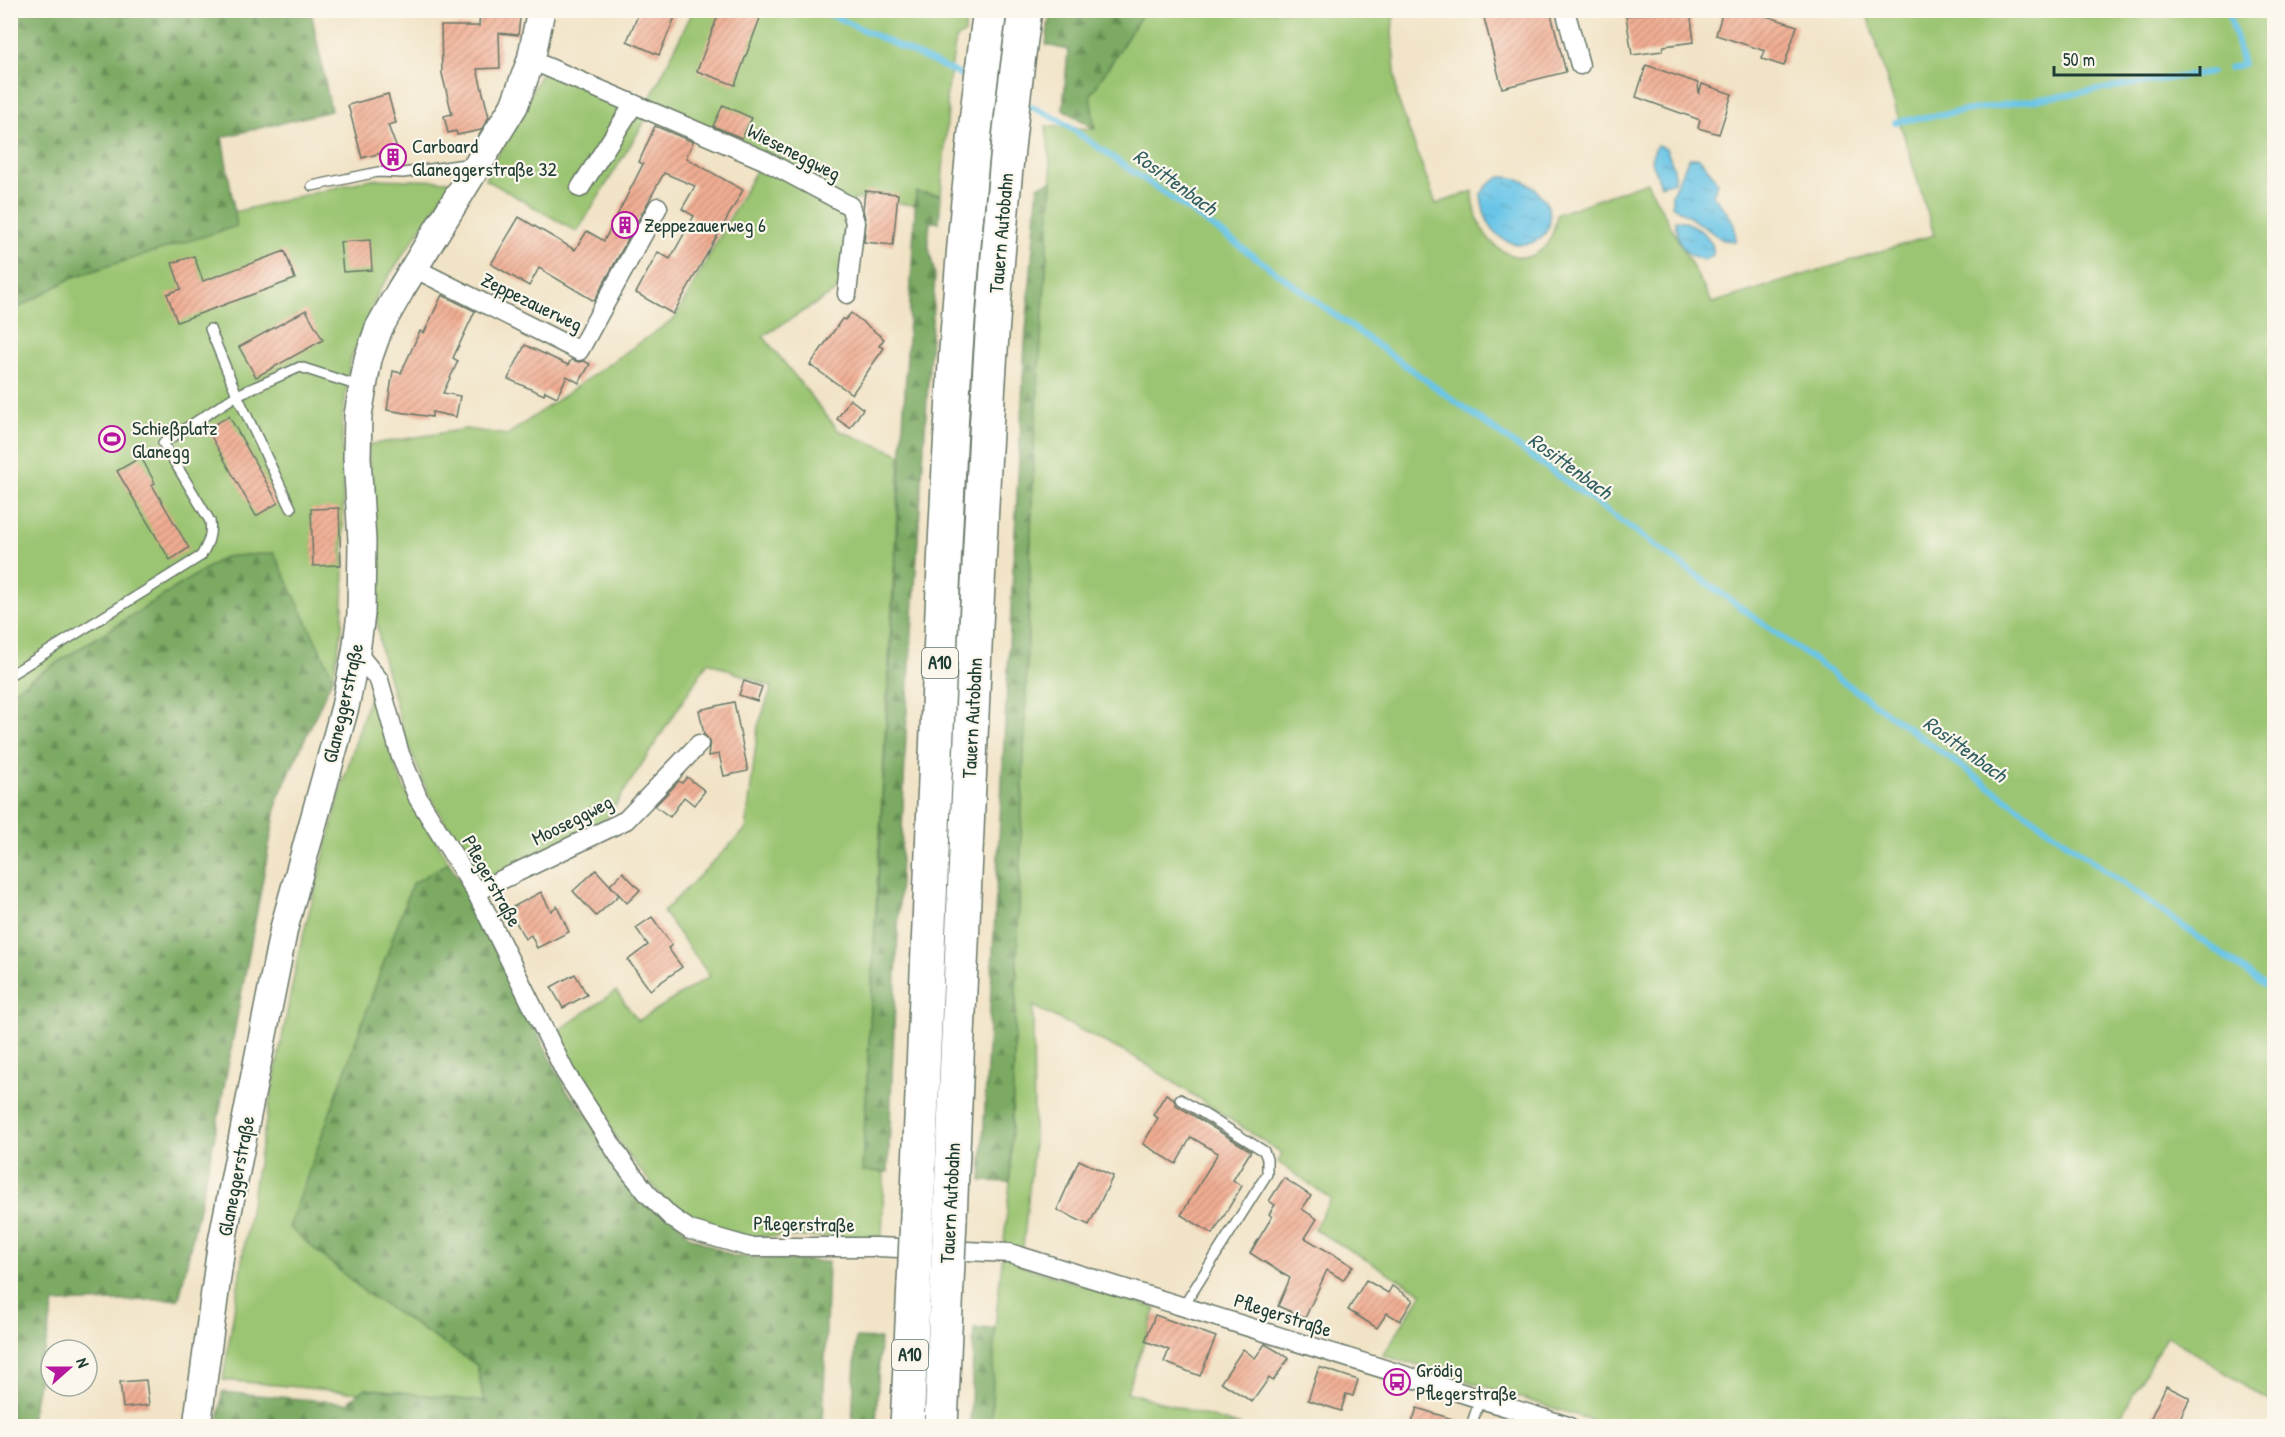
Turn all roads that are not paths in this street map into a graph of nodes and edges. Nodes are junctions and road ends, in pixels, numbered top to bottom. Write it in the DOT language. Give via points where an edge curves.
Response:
graph roads {
  1 [pos="541,10"];
  2 [pos="990,10"];
  3 [pos="1024,10"];
  4 [pos="1565,10"];
  5 [pos="531,60"];
  6 [pos="1580,65"];
  7 [pos="634,104"];
  8 [pos="480,162"];
  9 [pos="312,186"];
  10 [pos="580,188"];
  11 [pos="658,207"];
  12 [pos="414,268"];
  13 [pos="848,294"];
  14 [pos="210,329"];
  15 [pos="362,387"];
  16 [pos="237,395"];
  17 [pos="291,508"];
  18 [pos="356,652"];
  19 [pos="10,675"];
  20 [pos="699,744"];
  21 [pos="476,892"];
  22 [pos="1180,1099"];
  23 [pos="1183,1307"];
  24 [pos="1480,1399"];
  25 [pos="197,1426"];
  26 [pos="907,1426"];
  27 [pos="941,1426"];
  28 [pos="1471,1426"];
  29 [pos="1568,1426"];
  1 -- 5 [label="street, Glaneggerstraße"];
  2 -- 26 [label="highway, Tauern Autobahn / A10, bridge" via="958,332 945,537"];
  3 -- 27 [label="highway, Tauern Autobahn / A10, bridge" via="990,362"];
  4 -- 6 [label="street"];
  5 -- 7 [label="street, Wieseneggweg"];
  5 -- 8 [label="street, Glaneggerstraße" via="514,106"];
  7 -- 10 [label="street"];
  7 -- 13 [label="street, Wieseneggweg" via="764,160 850,206 855,222"];
  8 -- 9 [label="lane" via="403,173 378,172"];
  8 -- 12 [label="street, Glaneggerstraße"];
  11 -- 12 [label="street, Zeppezauerweg" via="579,351"];
  12 -- 15 [label="street, Glaneggerstraße" via="380,328"];
  14 -- 16 [label="lane"];
  15 -- 16 [label="lane" via="300,367"];
  15 -- 18 [label="street, Glaneggerstraße" via="357,457 362,541"];
  16 -- 17 [label="lane"];
  16 -- 19 [label="lane" via="163,443 210,521 209,543 201,556"];
  18 -- 21 [label="street, Pflegerstraße" via="379,680 400,754 418,798"];
  18 -- 25 [label="street, Glaneggerstraße" via="345,707 284,928 221,1247"];
  20 -- 21 [label="street, Mooseggweg" via="626,820"];
  21 -- 23 [label="street, Pflegerstraße" via="565,1072 602,1132 647,1192 690,1230 748,1246 1010,1254"];
  22 -- 23 [label="lane" via="1264,1151 1267,1159 1267,1174"];
  23 -- 24 [label="street, Pflegerstraße"];
  24 -- 28 [label="lane"];
  24 -- 29 [label="street, Pflegerstraße"];
}
